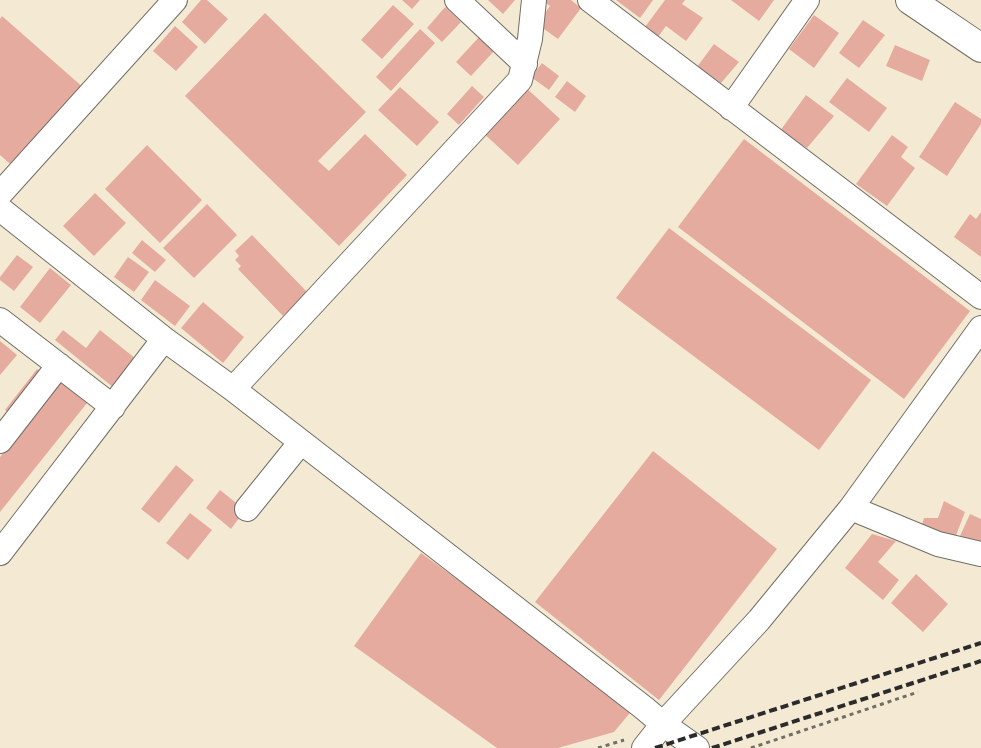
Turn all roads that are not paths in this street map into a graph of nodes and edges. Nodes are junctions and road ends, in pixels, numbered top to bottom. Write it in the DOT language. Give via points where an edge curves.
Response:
graph roads {
  1 [pos="175,0"];
  2 [pos="457,0"];
  3 [pos="534,0"];
  4 [pos="590,0"];
  5 [pos="807,0"];
  6 [pos="910,0"];
  7 [pos="981,48"];
  8 [pos="525,64"];
  9 [pos="731,108"];
  10 [pos="0,194"];
  11 [pos="0,209"];
  12 [pos="981,297"];
  13 [pos="0,320"];
  14 [pos="981,328"];
  15 [pos="164,340"];
  16 [pos="59,365"];
  17 [pos="233,389"];
  18 [pos="113,407"];
  19 [pos="0,441"];
  20 [pos="301,442"];
  21 [pos="247,508"];
  22 [pos="851,508"];
  23 [pos="0,553"];
  24 [pos="981,554"];
  25 [pos="663,724"];
  26 [pos="644,748"];
  27 [pos="697,748"];
  1 -- 10 [label="street"];
  2 -- 8 [label="street"];
  3 -- 8 [label="street"];
  4 -- 9 [label="street"];
  5 -- 9 [label="street"];
  6 -- 7 [label="main road"];
  8 -- 17 [label="street" via="520,80"];
  9 -- 12 [label="street"];
  11 -- 15 [label="street"];
  13 -- 16 [label="street"];
  14 -- 22 [label="street"];
  15 -- 17 [label="street"];
  15 -- 18 [label="street"];
  16 -- 18 [label="street"];
  16 -- 19 [label="street"];
  17 -- 20 [label="street"];
  18 -- 23 [label="street"];
  20 -- 21 [label="street"];
  20 -- 25 [label="street"];
  22 -- 24 [label="street" via="938,544"];
  22 -- 25 [label="street" via="759,620"];
  25 -- 26 [label="street"];
  25 -- 27 [label="street"];
}
